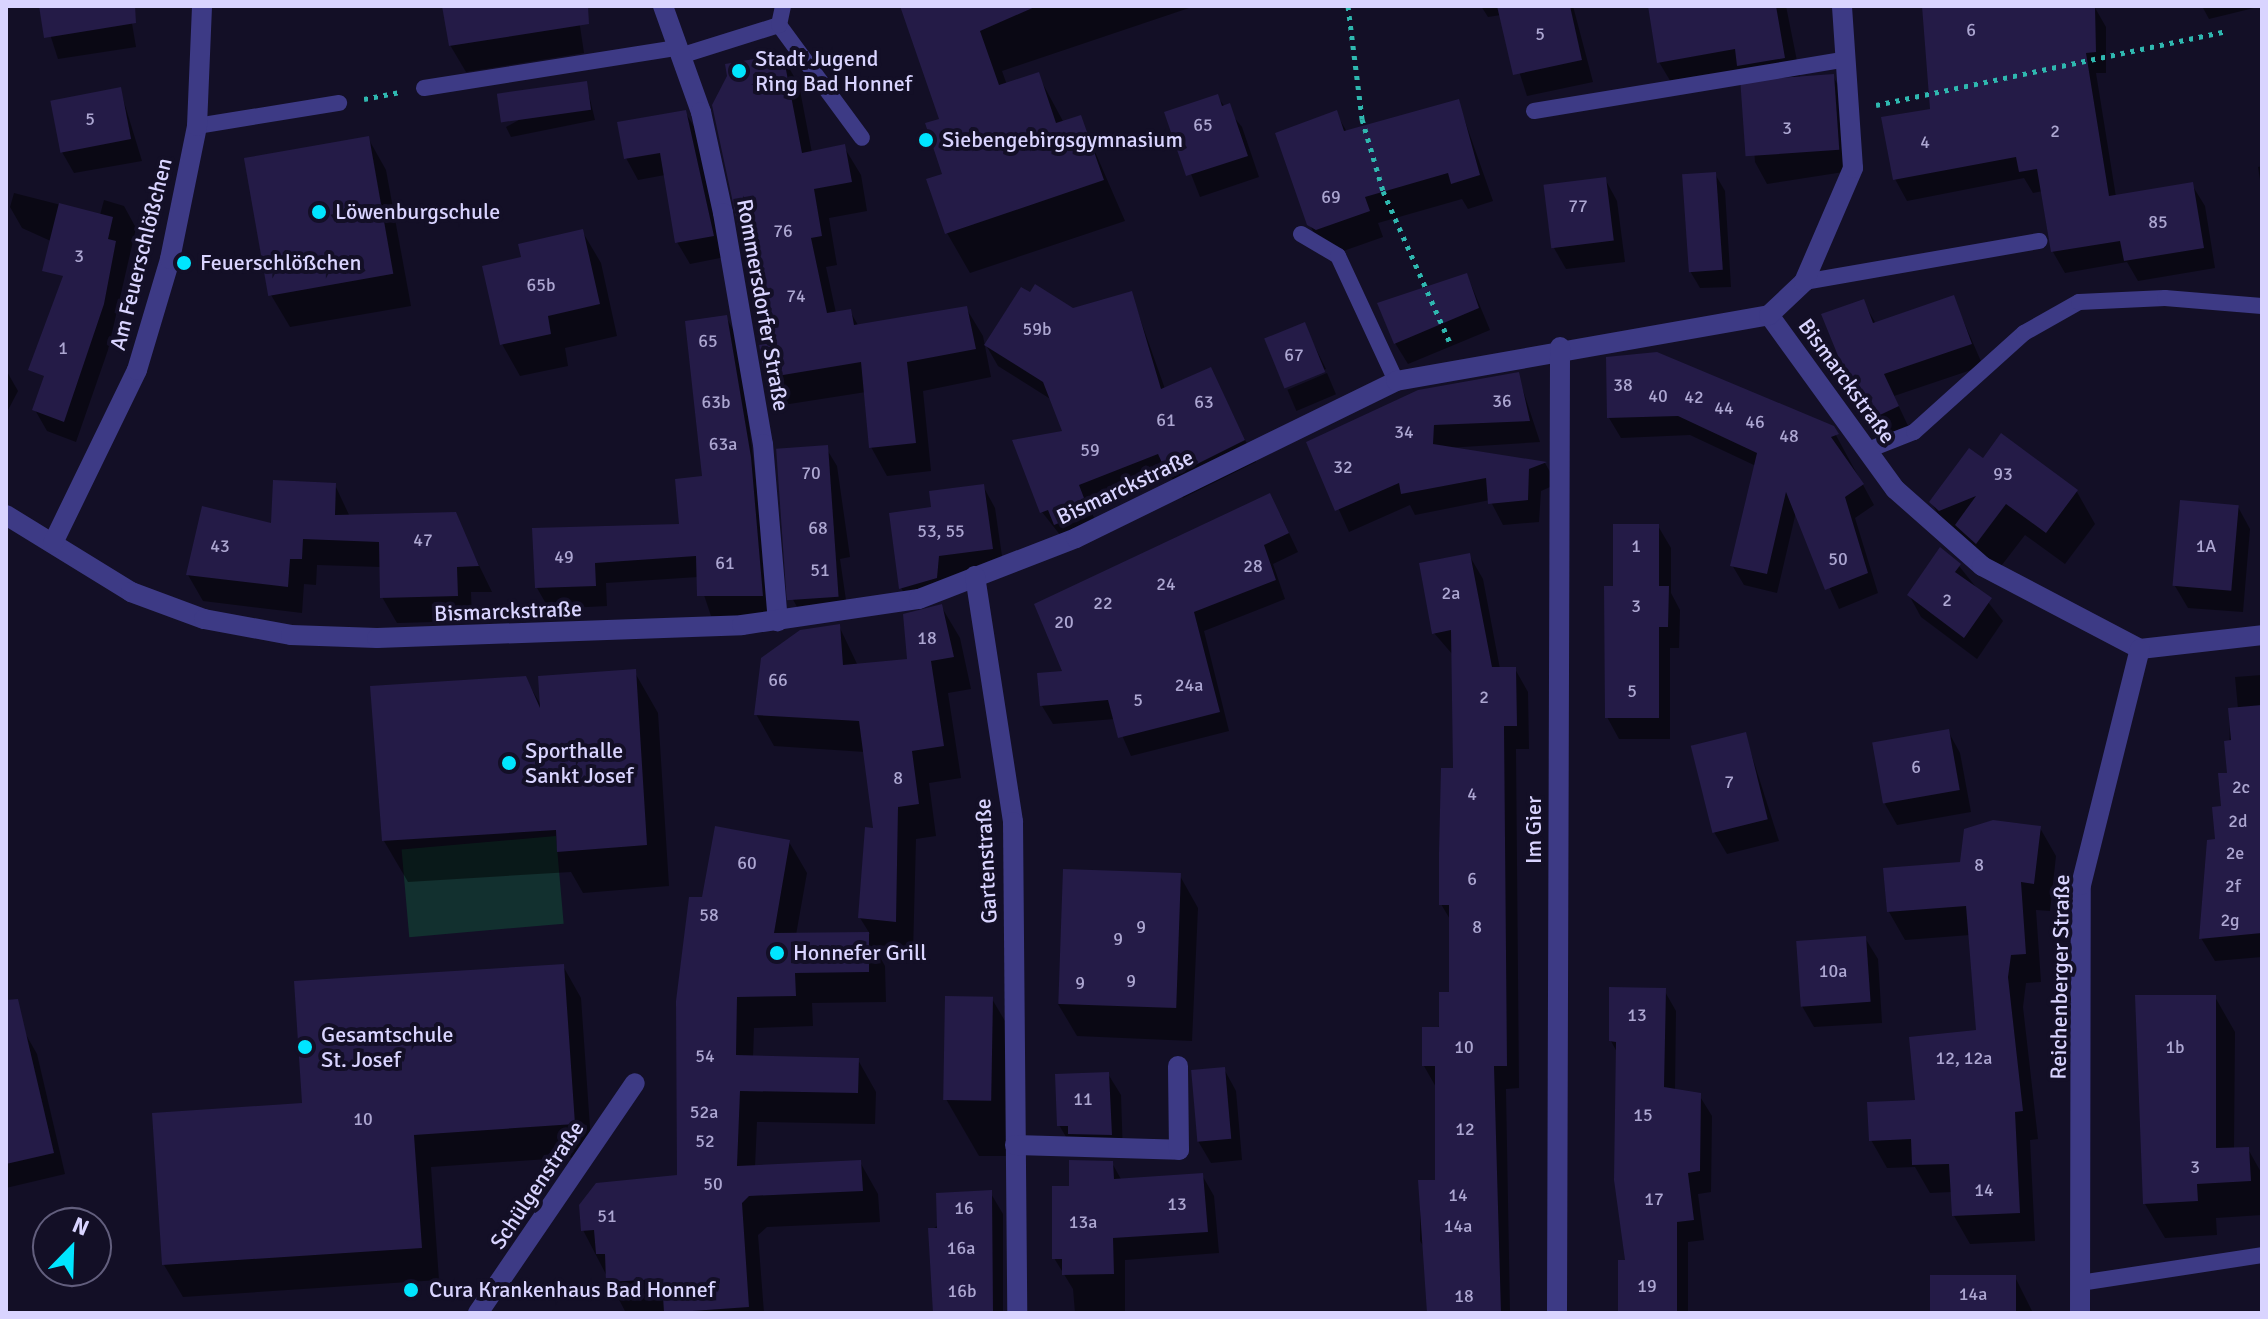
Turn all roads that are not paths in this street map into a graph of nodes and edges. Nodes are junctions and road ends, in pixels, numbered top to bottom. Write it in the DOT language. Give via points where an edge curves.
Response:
graph roads {
  1 [pos="202,6"];
  2 [pos="663,6"];
  3 [pos="783,6"];
  4 [pos="1842,6"];
  5 [pos="779,25"];
  6 [pos="679,52"];
  7 [pos="1847,59"];
  8 [pos="424,88"];
  9 [pos="339,103"];
  10 [pos="1534,111"];
  11 [pos="197,126"];
  12 [pos="862,138"];
  13 [pos="1301,234"];
  14 [pos="2039,241"];
  15 [pos="1804,282"];
  16 [pos="2262,306"];
  17 [pos="1769,315"];
  18 [pos="1560,347"];
  19 [pos="1396,381"];
  20 [pos="1868,450"];
  21 [pos="6,515"];
  22 [pos="53,543"];
  23 [pos="975,576"];
  24 [pos="778,621"];
  25 [pos="2262,635"];
  26 [pos="2140,649"];
  27 [pos="1178,1066"];
  28 [pos="635,1083"];
  29 [pos="1015,1145"];
  30 [pos="2262,1255"];
  31 [pos="2080,1283"];
  32 [pos="478,1313"];
  33 [pos="1017,1313"];
  34 [pos="1557,1313"];
  35 [pos="2080,1313"];
  1 -- 11 [label="street, Am Feuerschlößchen"];
  2 -- 6 [label="street, Rommersdorfer Straße"];
  3 -- 5 [label="lane"];
  4 -- 7 [label="street"];
  5 -- 6 [label="lane"];
  5 -- 12 [label="lane"];
  6 -- 8 [label="lane"];
  6 -- 24 [label="street, Rommersdorfer Straße" via="701,112 731,259 763,444"];
  7 -- 10 [label="lane"];
  7 -- 15 [label="street" via="1853,168"];
  9 -- 11 [label="lane"];
  11 -- 22 [label="street, Am Feuerschlößchen" via="137,370"];
  13 -- 19 [label="lane" via="1338,256"];
  14 -- 15 [label="lane"];
  15 -- 17 [label="street"];
  16 -- 20 [label="lane" via="2165,298 2079,302 2024,333 1914,432"];
  17 -- 18 [label="street, Bismarckstraße"];
  17 -- 20 [label="street, Bismarckstraße"];
  18 -- 19 [label="street, Bismarckstraße"];
  18 -- 34 [label="street, Im Gier"];
  19 -- 23 [label="street, Bismarckstraße" via="1076,538"];
  20 -- 26 [label="street, Bismarckstraße" via="1895,489 1982,566"];
  21 -- 22 [label="street, Bismarckstraße"];
  22 -- 24 [label="street, Bismarckstraße" via="131,592 204,619 291,635 557,634"];
  23 -- 24 [label="street, Bismarckstraße" via="919,599"];
  23 -- 29 [label="street, Gartenstraße" via="1013,822"];
  25 -- 26 [label="street"];
  26 -- 31 [label="street, Reichenberger Straße" via="2081,885"];
  27 -- 29 [label="street" via="1179,1150"];
  28 -- 32 [label="street, Schülgenstraße"];
  29 -- 33 [label="street, Gartenstraße"];
  30 -- 31 [label="lane"];
  31 -- 35 [label="street, Reichenberger Straße"];
}
